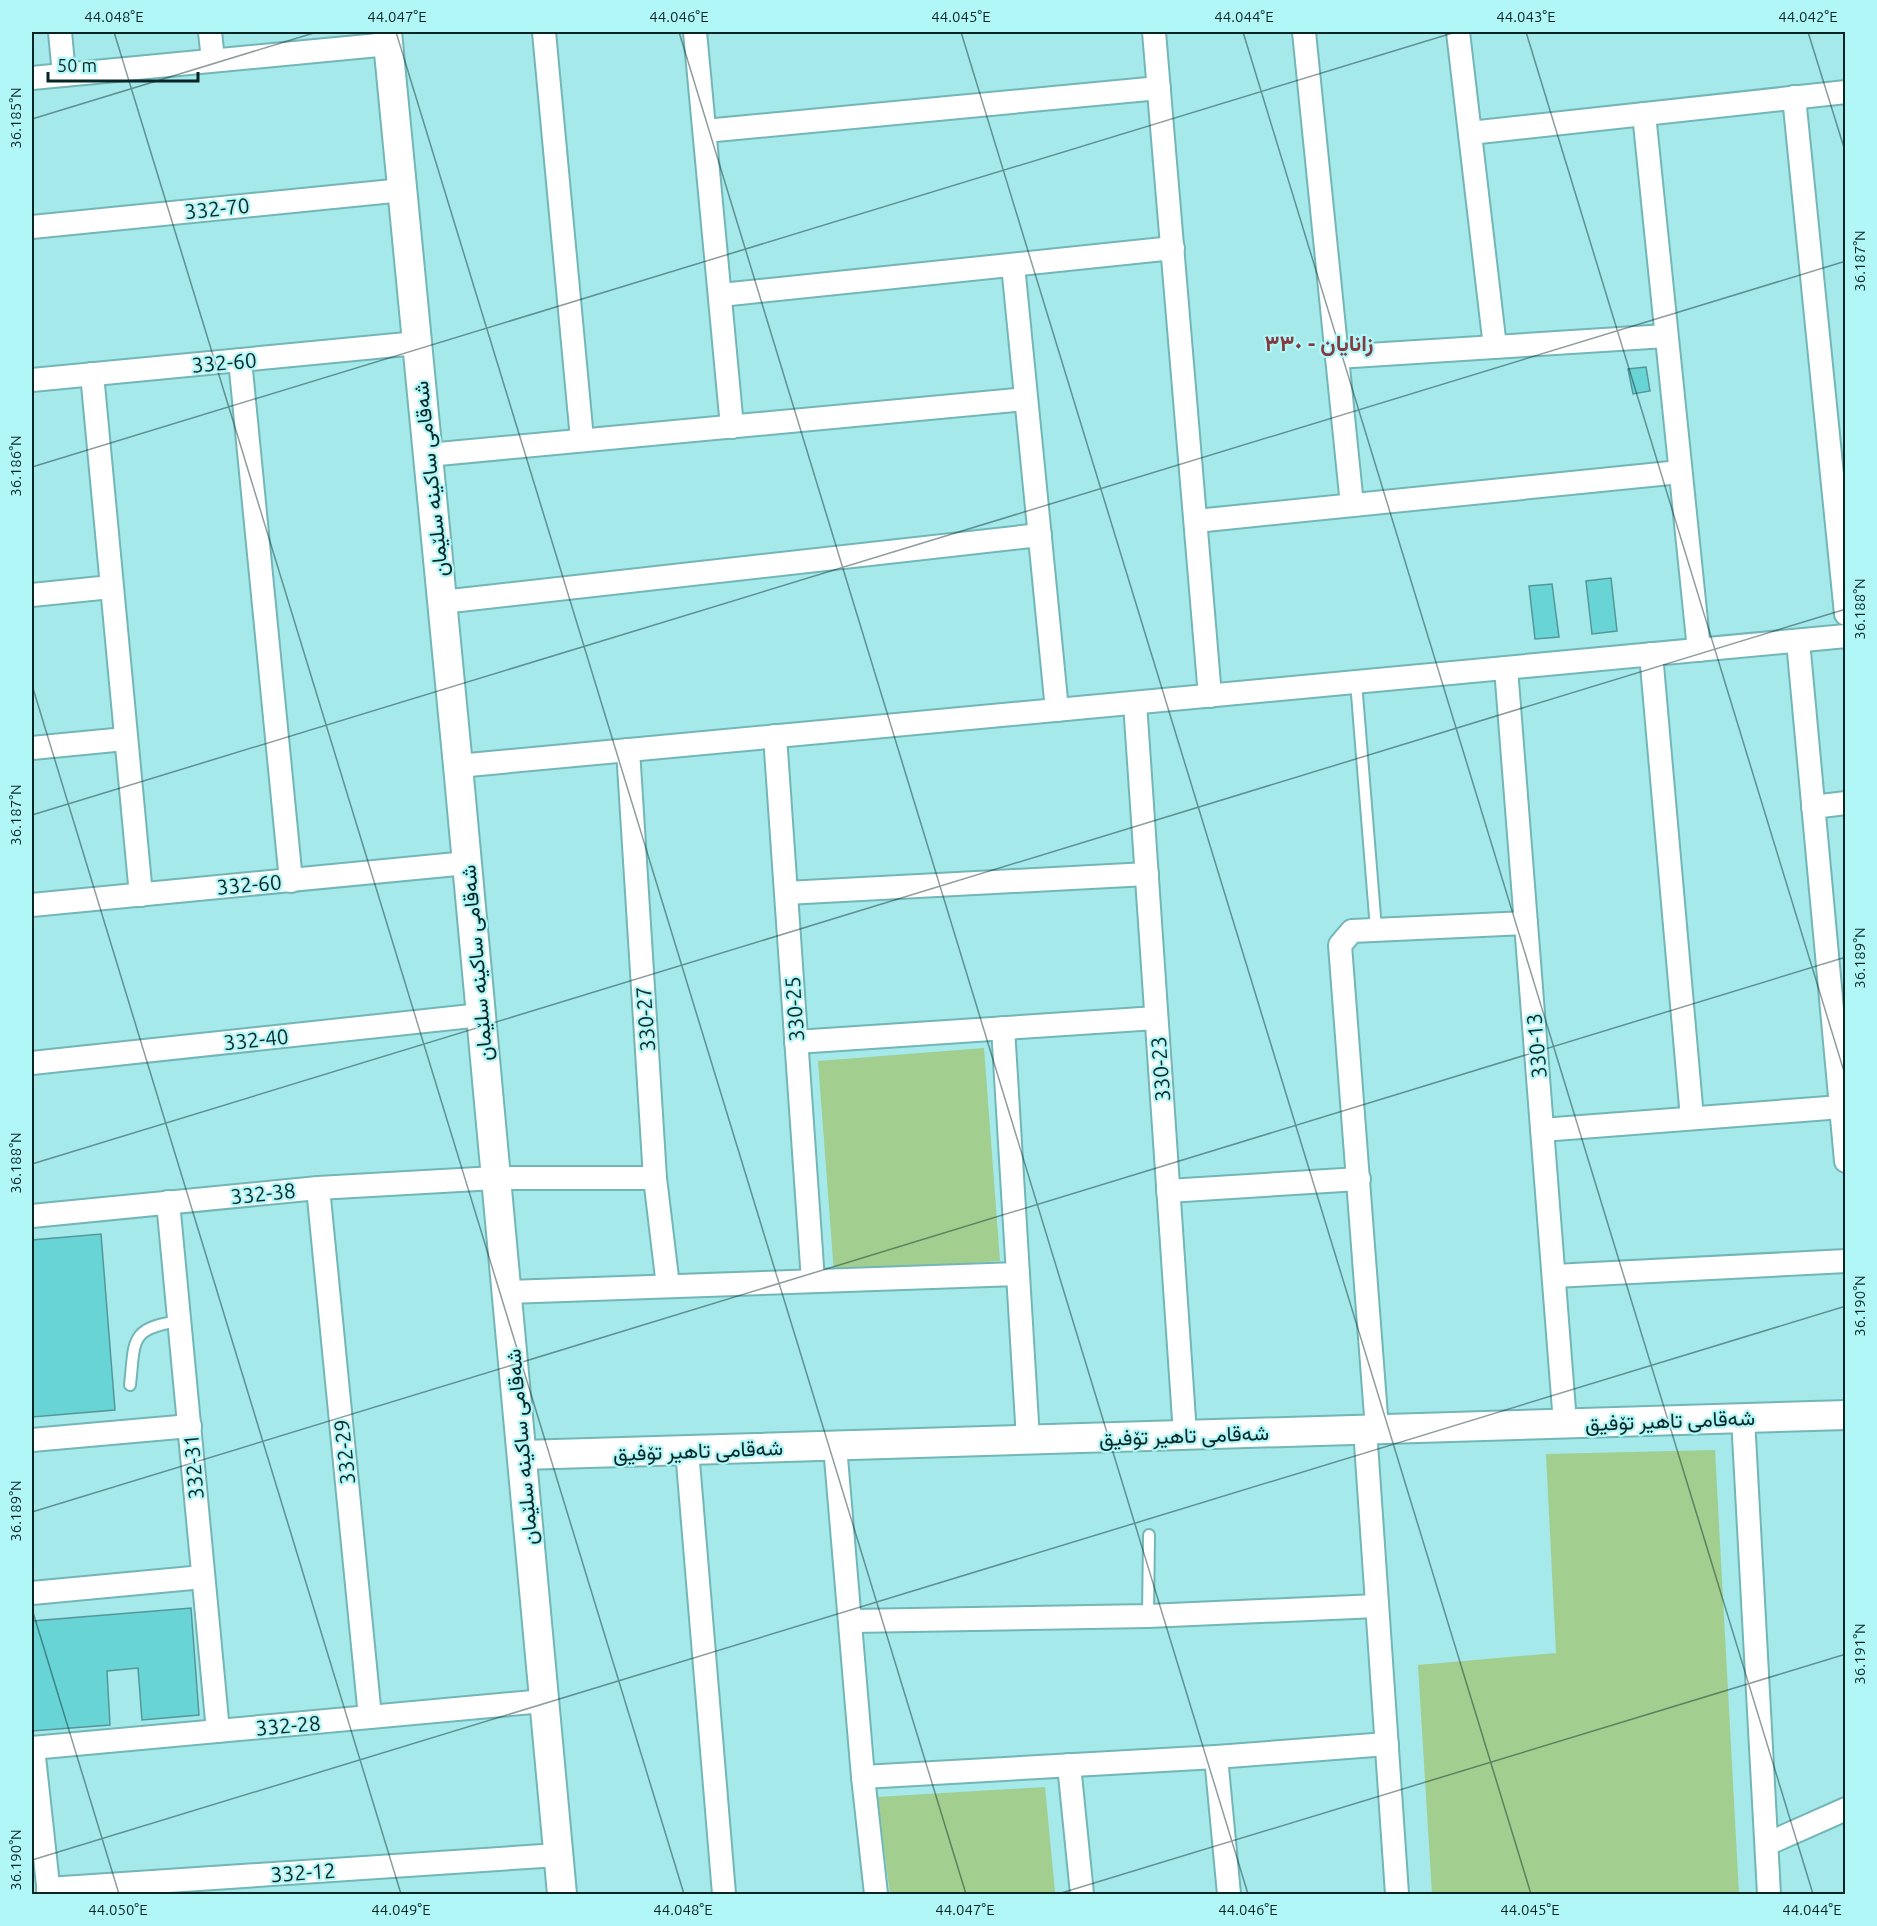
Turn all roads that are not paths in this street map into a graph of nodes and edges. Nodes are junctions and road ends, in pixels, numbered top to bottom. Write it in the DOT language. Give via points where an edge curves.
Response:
graph roads {
  1 [pos="60,32"];
  2 [pos="210,32"];
  3 [pos="544,32"];
  4 [pos="695,32"];
  5 [pos="1154,32"];
  6 [pos="1304,32"];
  7 [pos="1458,32"];
  8 [pos="388,38"];
  9 [pos="213,60"];
  10 [pos="64,75"];
  11 [pos="32,78"];
  12 [pos="1159,88"];
  13 [pos="1845,92"];
  14 [pos="1794,97"];
  15 [pos="1644,114"];
  16 [pos="705,131"];
  17 [pos="1470,133"];
  18 [pos="403,190"];
  19 [pos="32,227"];
  20 [pos="1173,248"];
  21 [pos="1013,265"];
  22 [pos="721,295"];
  23 [pos="1666,336"];
  24 [pos="417,343"];
  25 [pos="1495,347"];
  26 [pos="1337,357"];
  27 [pos="240,360"];
  28 [pos="92,374"];
  29 [pos="32,380"];
  30 [pos="1026,399"];
  31 [pos="732,427"];
  32 [pos="582,439"];
  33 [pos="428,455"];
  34 [pos="1838,459"];
  35 [pos="1680,472"];
  36 [pos="1352,505"];
  37 [pos="1196,521"];
  38 [pos="1040,535"];
  39 [pos="111,587"];
  40 [pos="32,595"];
  41 [pos="442,602"];
  42 [pos="1845,614"];
  43 [pos="1845,636"];
  44 [pos="1798,641"];
  45 [pos="1699,650"];
  46 [pos="1651,654"];
  47 [pos="1506,668"];
  48 [pos="1356,682"];
  49 [pos="1210,696"];
  50 [pos="1135,703"];
  51 [pos="1058,710"];
  52 [pos="775,736"];
  53 [pos="125,739"];
  54 [pos="32,748"];
  55 [pos="628,750"];
  56 [pos="458,766"];
  57 [pos="1845,803"];
  58 [pos="1813,807"];
  59 [pos="467,863"];
  60 [pos="1147,874"];
  61 [pos="291,880"];
  62 [pos="786,893"];
  63 [pos="141,895"];
  64 [pos="32,905"];
  65 [pos="1526,923"];
  66 [pos="1376,929"];
  67 [pos="1836,953"];
  68 [pos="481,1015"];
  69 [pos="1156,1018"];
  70 [pos="1004,1028"];
  71 [pos="796,1042"];
  72 [pos="1840,1042"];
  73 [pos="32,1063"];
  74 [pos="1841,1107"];
  75 [pos="1692,1118"];
  76 [pos="1542,1130"];
  77 [pos="1845,1161"];
  78 [pos="495,1178"];
  79 [pos="655,1178"];
  80 [pos="1359,1179"];
  81 [pos="318,1188"];
  82 [pos="1168,1191"];
  83 [pos="168,1202"];
  84 [pos="32,1216"];
  85 [pos="1845,1261"];
  86 [pos="1018,1274"];
  87 [pos="1554,1276"];
  88 [pos="813,1281"];
  89 [pos="668,1286"];
  90 [pos="507,1292"];
  91 [pos="180,1321"];
  92 [pos="130,1385"];
  93 [pos="1845,1415"];
  94 [pos="1743,1418"];
  95 [pos="1565,1423"];
  96 [pos="189,1426"];
  97 [pos="1371,1429"];
  98 [pos="1185,1434"];
  99 [pos="32,1440"];
  100 [pos="1028,1440"];
  101 [pos="836,1446"];
  102 [pos="687,1450"];
  103 [pos="522,1455"];
  104 [pos="1149,1535"];
  105 [pos="203,1576"];
  106 [pos="32,1593"];
  107 [pos="1377,1606"];
  108 [pos="1148,1616"];
  109 [pos="851,1621"];
  110 [pos="544,1701"];
  111 [pos="370,1717"];
  112 [pos="218,1731"];
  113 [pos="1387,1744"];
  114 [pos="32,1748"];
  115 [pos="1216,1757"];
  116 [pos="1069,1765"];
  117 [pos="863,1777"];
  118 [pos="1845,1809"];
  119 [pos="1767,1844"];
  120 [pos="558,1855"];
  121 [pos="48,1892"];
  122 [pos="562,1894"];
  123 [pos="724,1894"];
  124 [pos="876,1894"];
  125 [pos="1082,1894"];
  126 [pos="1229,1894"];
  127 [pos="1397,1894"];
  128 [pos="1769,1894"];
  1 -- 10 [label="street"];
  2 -- 9 [label="street"];
  3 -- 32 [label="street"];
  4 -- 16 [label="street"];
  5 -- 12 [label="street"];
  6 -- 26 [label="street"];
  7 -- 17 [label="street"];
  8 -- 9 [label="street"];
  8 -- 18 [label="street, شەقامی ساکینە سلێمان"];
  9 -- 10 [label="street"];
  10 -- 11 [label="street"];
  12 -- 16 [label="street"];
  12 -- 20 [label="street"];
  13 -- 14 [label="street"];
  14 -- 15 [label="street"];
  14 -- 34 [label="street"];
  15 -- 17 [label="street"];
  15 -- 23 [label="street"];
  16 -- 22 [label="street"];
  17 -- 25 [label="street"];
  18 -- 19 [label="street, 332-70"];
  18 -- 24 [label="street, شەقامی ساکینە سلێمان"];
  20 -- 21 [label="street"];
  20 -- 37 [label="street"];
  21 -- 22 [label="street"];
  21 -- 30 [label="street"];
  22 -- 31 [label="street"];
  23 -- 25 [label="street"];
  23 -- 35 [label="street"];
  24 -- 27 [label="street, 332-60"];
  24 -- 33 [label="street, شەقامی ساکینە سلێمان"];
  25 -- 26 [label="street"];
  26 -- 36 [label="street"];
  27 -- 28 [label="street, 332-60"];
  27 -- 61 [label="street"];
  28 -- 29 [label="street, 332-60"];
  28 -- 39 [label="street"];
  30 -- 31 [label="street"];
  30 -- 38 [label="street"];
  31 -- 32 [label="street"];
  32 -- 33 [label="street"];
  33 -- 41 [label="street, شەقامی ساکینە سلێمان"];
  34 -- 42 [label="street"];
  35 -- 36 [label="street"];
  35 -- 45 [label="street"];
  36 -- 37 [label="street"];
  37 -- 49 [label="street"];
  38 -- 41 [label="street"];
  38 -- 51 [label="street"];
  39 -- 40 [label="street"];
  39 -- 53 [label="street"];
  41 -- 56 [label="street, شەقامی ساکینە سلێمان"];
  43 -- 44 [label="street"];
  44 -- 45 [label="street"];
  44 -- 58 [label="street"];
  45 -- 46 [label="street"];
  46 -- 47 [label="street"];
  46 -- 75 [label="street"];
  47 -- 48 [label="street"];
  47 -- 65 [label="street, 330-13"];
  48 -- 49 [label="street"];
  48 -- 66 [label="lane"];
  49 -- 50 [label="street"];
  50 -- 51 [label="street"];
  50 -- 60 [label="street, 330-23"];
  51 -- 52 [label="street"];
  52 -- 55 [label="street"];
  52 -- 62 [label="street, 330-25"];
  53 -- 54 [label="street"];
  53 -- 63 [label="street"];
  55 -- 56 [label="street"];
  55 -- 79 [label="street, 330-27"];
  56 -- 59 [label="street, شەقامی ساکینە سلێمان"];
  57 -- 58 [label="street"];
  58 -- 67 [label="street"];
  59 -- 61 [label="street, 332-60"];
  59 -- 68 [label="street, شەقامی ساکینە سلێمان"];
  60 -- 62 [label="street"];
  60 -- 69 [label="street, 330-23"];
  61 -- 63 [label="street, 332-60"];
  62 -- 71 [label="street, 330-25"];
  63 -- 64 [label="street, 332-60"];
  65 -- 66 [label="street"];
  65 -- 76 [label="street, 330-13"];
  66 -- 80 [label="street" via="1352,932 1340,945"];
  67 -- 72 [label="street"];
  68 -- 73 [label="street, 332-40"];
  68 -- 78 [label="street, شەقامی ساکینە سلێمان"];
  69 -- 70 [label="street"];
  69 -- 82 [label="street, 330-23"];
  70 -- 71 [label="street"];
  70 -- 86 [label="street"];
  71 -- 88 [label="street, 330-25"];
  72 -- 74 [label="street"];
  74 -- 75 [label="street"];
  74 -- 77 [label="street"];
  75 -- 76 [label="street"];
  76 -- 87 [label="street, 330-13"];
  78 -- 79 [label="street, 332-38"];
  78 -- 81 [label="street, 332-38"];
  78 -- 90 [label="street, شەقامی ساکینە سلێمان"];
  79 -- 89 [label="street, 330-27"];
  80 -- 82 [label="street"];
  80 -- 97 [label="street"];
  81 -- 83 [label="street, 332-38"];
  81 -- 111 [label="street, 332-29"];
  82 -- 98 [label="street, 330-23"];
  83 -- 84 [label="street, 332-38"];
  83 -- 91 [label="street, 332-31"];
  85 -- 87 [label="street"];
  86 -- 88 [label="street"];
  86 -- 100 [label="street"];
  87 -- 95 [label="street, 330-13"];
  88 -- 89 [label="street"];
  89 -- 90 [label="street"];
  90 -- 103 [label="street, شەقامی ساکینە سلێمان"];
  91 -- 92 [label="lane" via="148,1328 140,1334 135,1341"];
  91 -- 96 [label="street, 332-31"];
  93 -- 94 [label="street, شەقامی تاهیر تۆفیق"];
  94 -- 95 [label="street, شەقامی تاهیر تۆفیق"];
  94 -- 119 [label="street"];
  95 -- 97 [label="street, شەقامی تاهیر تۆفیق"];
  96 -- 99 [label="street"];
  96 -- 105 [label="street, 332-31"];
  97 -- 98 [label="street, شەقامی تاهیر تۆفیق"];
  97 -- 107 [label="street"];
  98 -- 100 [label="street, شەقامی تاهیر تۆفیق"];
  100 -- 101 [label="street, شەقامی تاهیر تۆفیق"];
  101 -- 102 [label="street, شەقامی تاهیر تۆفیق"];
  101 -- 109 [label="street"];
  102 -- 103 [label="street, شەقامی تاهیر تۆفیق"];
  102 -- 123 [label="street"];
  103 -- 110 [label="street, شەقامی ساکینە سلێمان"];
  104 -- 108 [label="lane"];
  105 -- 106 [label="street"];
  105 -- 112 [label="street, 332-31"];
  107 -- 108 [label="street"];
  107 -- 113 [label="street"];
  108 -- 109 [label="street"];
  109 -- 117 [label="street"];
  110 -- 111 [label="street, 332-28"];
  110 -- 120 [label="street, شەقامی ساکینە سلێمان"];
  111 -- 112 [label="street, 332-28"];
  112 -- 114 [label="street, 332-28"];
  113 -- 115 [label="street"];
  113 -- 127 [label="street"];
  114 -- 121 [label="street"];
  115 -- 116 [label="street"];
  115 -- 126 [label="street"];
  116 -- 117 [label="street"];
  116 -- 125 [label="street"];
  117 -- 124 [label="street"];
  118 -- 119 [label="street"];
  119 -- 128 [label="street"];
  120 -- 121 [label="street, 332-12"];
  120 -- 122 [label="street, شەقامی ساکینە سلێمان"];
}
